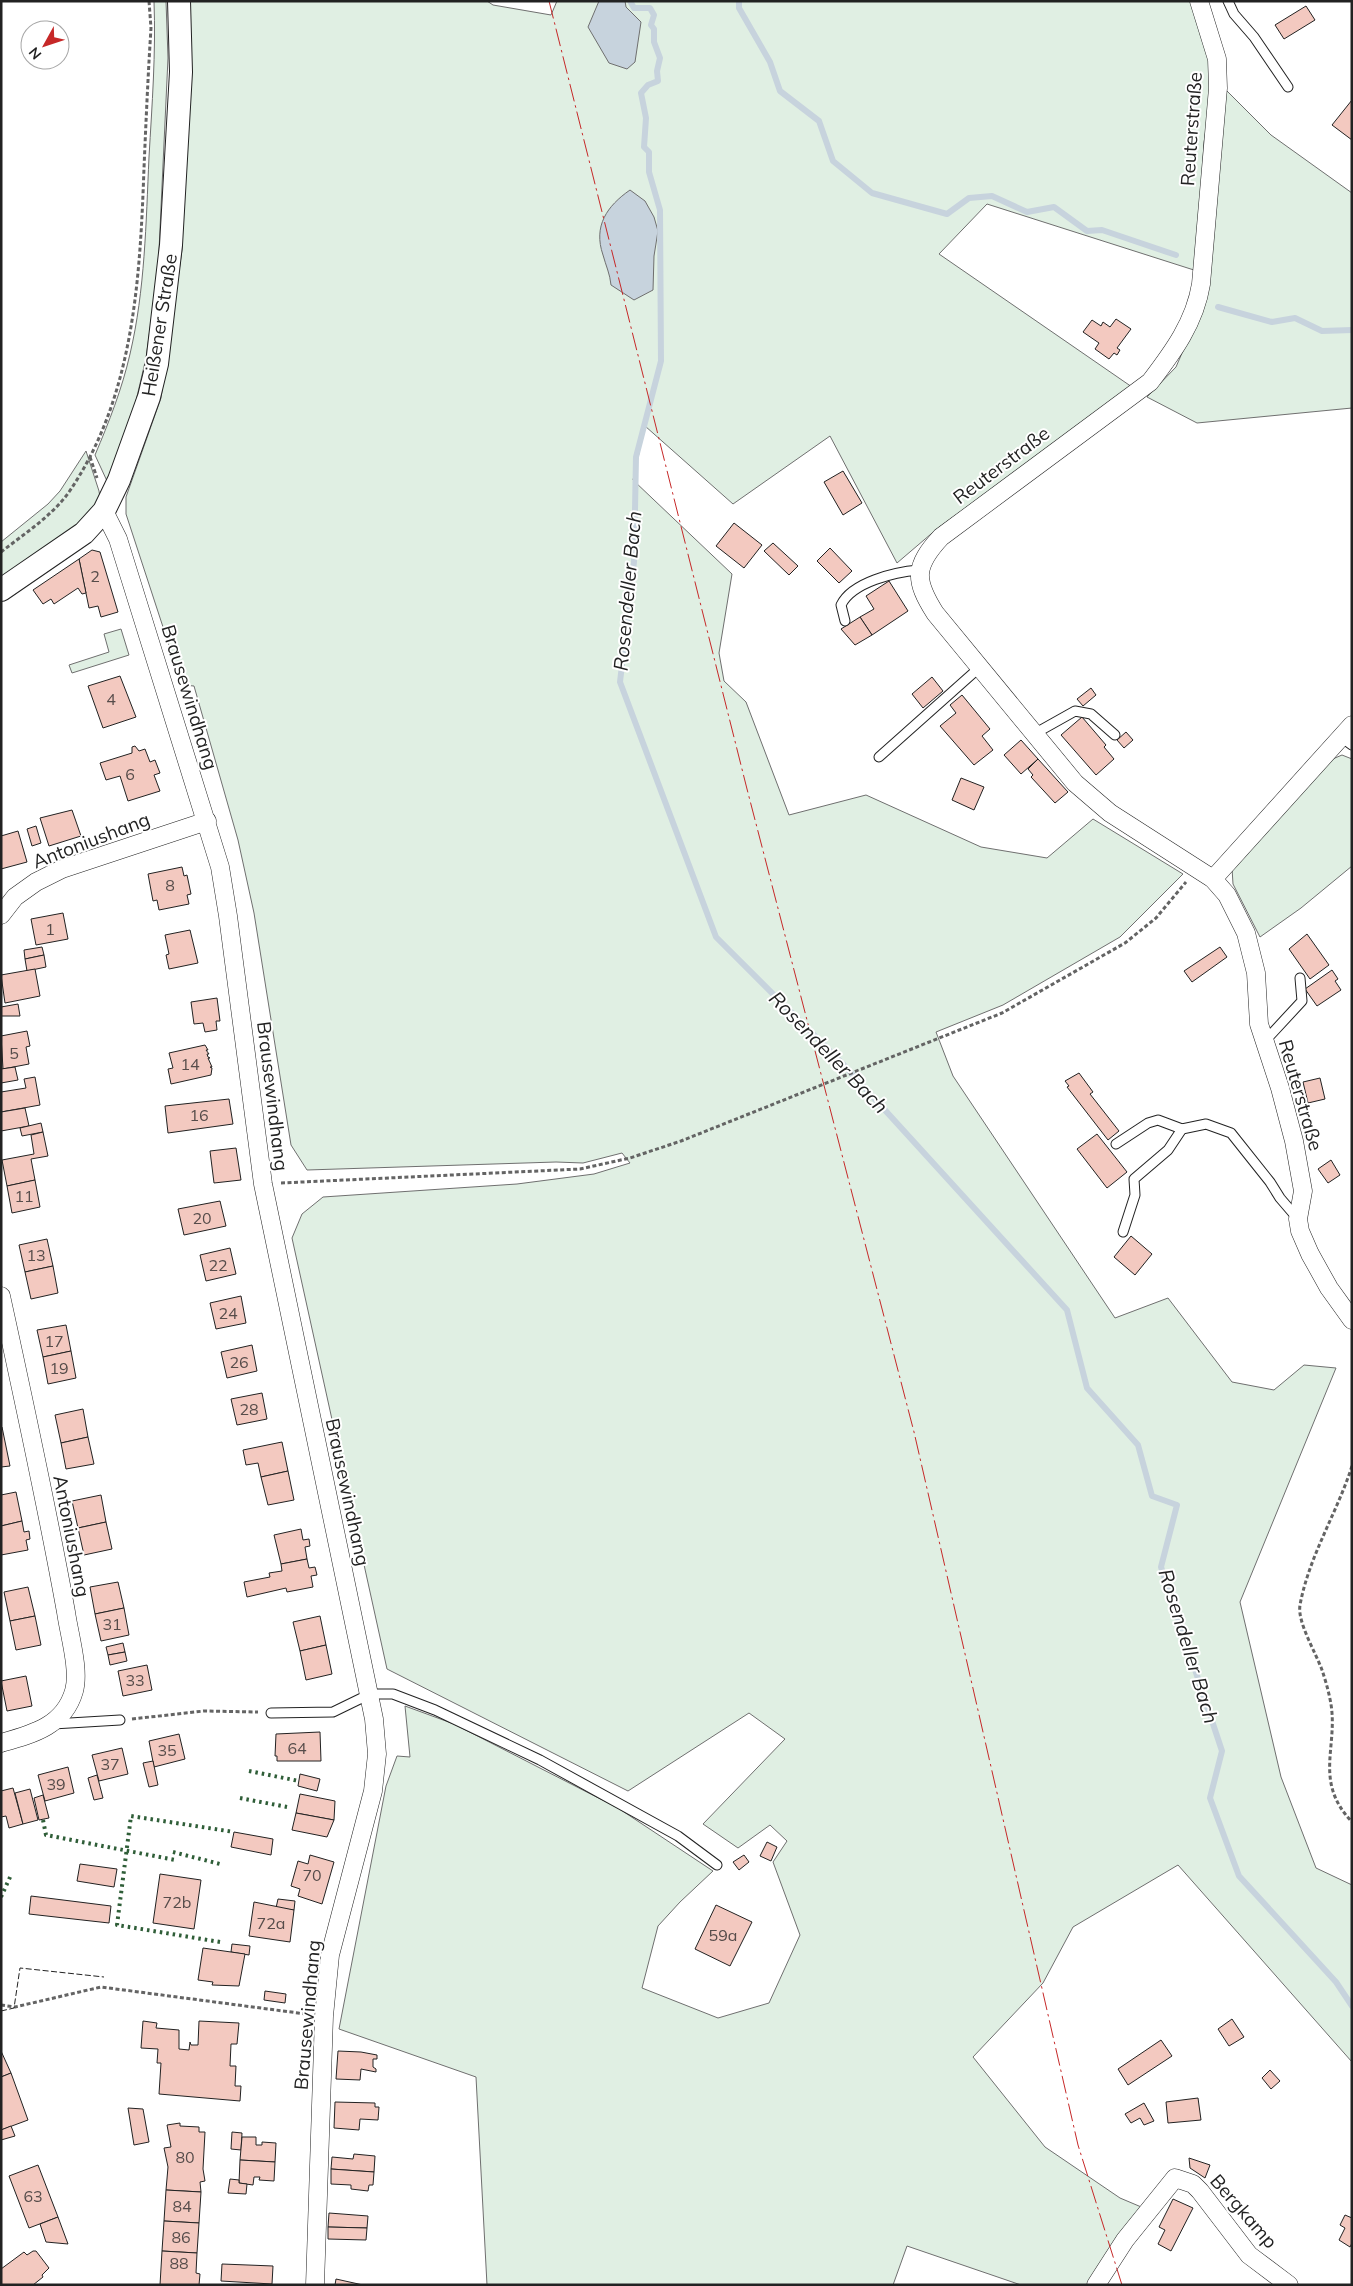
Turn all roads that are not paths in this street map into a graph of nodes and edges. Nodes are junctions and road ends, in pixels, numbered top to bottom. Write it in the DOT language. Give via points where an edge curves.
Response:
graph roads {
  1 [pos="179,1"];
  2 [pos="1199,1"];
  3 [pos="1228,1"];
  4 [pos="1288,87"];
  5 [pos="104,511"];
  6 [pos="919,570"];
  7 [pos="1,590"];
  8 [pos="845,621"];
  9 [pos="980,667"];
  10 [pos="1034,734"];
  11 [pos="1115,735"];
  12 [pos="1348,736"];
  13 [pos="879,757"];
  14 [pos="206,821"];
  15 [pos="1213,879"];
  16 [pos="1,915"];
  17 [pos="1300,978"];
  18 [pos="1264,1043"];
  19 [pos="1182,1129"];
  20 [pos="1116,1144"];
  21 [pos="1298,1219"];
  22 [pos="1123,1232"];
  23 [pos="1,1296"];
  24 [pos="1352,1320"];
  25 [pos="370,1694"];
  26 [pos="271,1713"];
  27 [pos="120,1720"];
  28 [pos="53,1724"];
  29 [pos="1,1743"];
  30 [pos="717,1865"];
  31 [pos="315,2285"];
  32 [pos="1096,2285"];
  33 [pos="1289,2285"];
  1 -- 5 [label="street, Heißener Straße" via="181,72 171,245 156,364 134,441"];
  2 -- 6 [label="street, Reuterstraße" via="1216,59 1218,88 1201,284 1187,329 1150,382 941,537 923,558"];
  3 -- 4 [label="lane" via="1234,14"];
  5 -- 7 [label="street, Heißener Straße" via="84,533"];
  5 -- 14 [label="street, Brausewindhang" via="118,539"];
  6 -- 8 [label="lane" via="896,572 846,595 841,605"];
  6 -- 9 [label="street, Reuterstraße" via="924,596"];
  9 -- 10 [label="street, Reuterstraße"];
  9 -- 13 [label="lane"];
  10 -- 11 [label="lane" via="1075,711 1091,714"];
  10 -- 15 [label="street, Reuterstraße" via="1076,783 1110,814"];
  12 -- 15 [label="street"];
  14 -- 16 [label="street, Antoniushang" via="62,869 36,882 15,898"];
  14 -- 25 [label="street, Brausewindhang" via="220,867 228,916 262,1184"];
  15 -- 18 [label="street, Reuterstraße" via="1227,895 1246,933 1256,973 1259,1024"];
  17 -- 18 [label="lane" via="1302,1001"];
  18 -- 21 [label="street, Reuterstraße" via="1294,1141 1303,1191"];
  19 -- 20 [label="lane" via="1158,1120"];
  19 -- 21 [label="lane" via="1206,1124 1231,1133"];
  19 -- 22 [label="lane" via="1168,1150 1134,1179 1135,1195"];
  21 -- 24 [label="street, Reuterstraße" via="1310,1254"];
  23 -- 28 [label="street, Antoniushang" via="76,1670 75,1690 69,1705"];
  25 -- 26 [label="lane" via="333,1712"];
  25 -- 30 [label="lane" via="393,1694 410,1700 540,1760 678,1836"];
  25 -- 31 [label="street, Brausewindhang" via="377,1754 374,1781 330,1955 324,2016"];
  27 -- 28 [label="lane"];
  28 -- 29 [label="street, Antoniushang"];
  32 -- 33 [label="street, Bergkamp" via="1125,2240 1175,2178 1193,2184 1249,2254"];
}
